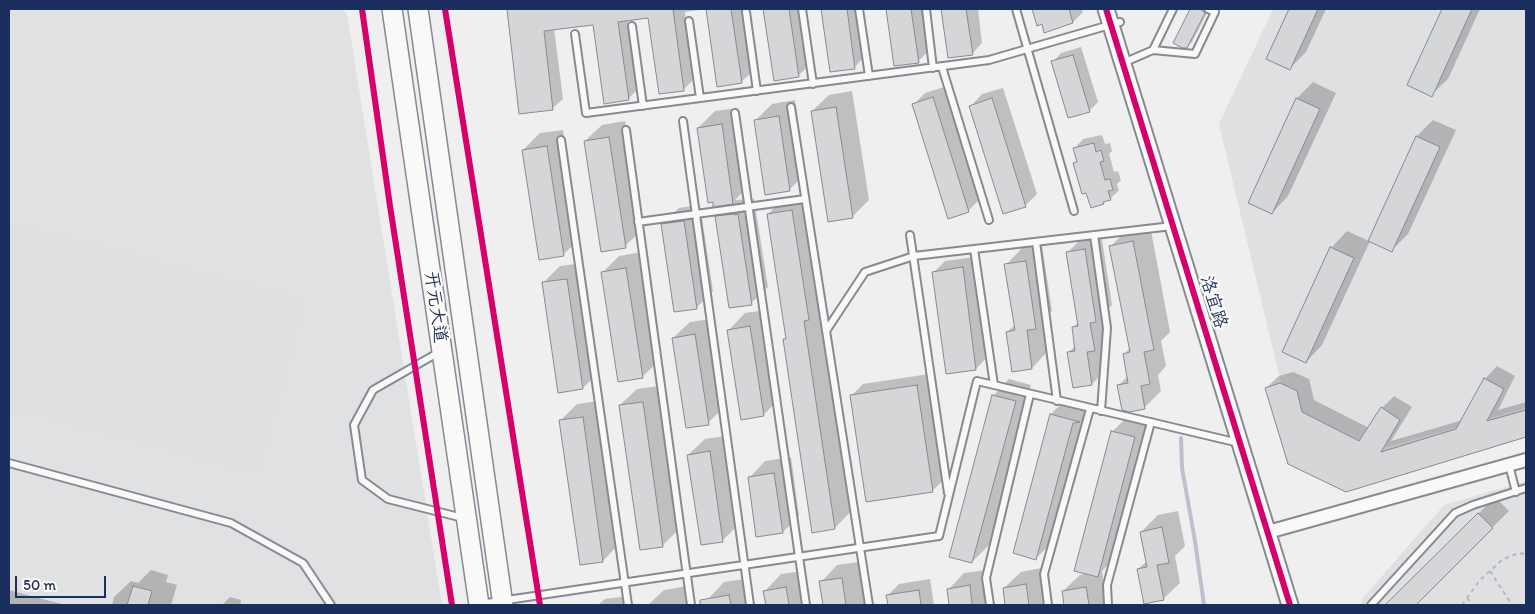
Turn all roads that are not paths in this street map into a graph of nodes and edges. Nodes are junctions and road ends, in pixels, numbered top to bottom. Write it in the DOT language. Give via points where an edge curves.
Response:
graph roads {
  1 [pos="392,9"];
  2 [pos="418,9"];
  3 [pos="802,9"];
  4 [pos="859,9"];
  5 [pos="926,9"];
  6 [pos="1016,9"];
  7 [pos="1106,9"];
  8 [pos="1173,9"];
  9 [pos="1208,9"];
  10 [pos="746,12"];
  11 [pos="1115,18"];
  12 [pos="689,20"];
  13 [pos="632,26"];
  14 [pos="575,34"];
  15 [pos="1028,49"];
  16 [pos="1153,50"];
  17 [pos="1127,61"];
  18 [pos="942,66"];
  19 [pos="934,68"];
  20 [pos="869,76"];
  21 [pos="813,84"];
  22 [pos="757,91"];
  23 [pos="700,98"];
  24 [pos="643,106"];
  25 [pos="791,107"];
  26 [pos="735,113"];
  27 [pos="683,121"];
  28 [pos="626,130"];
  29 [pos="561,140"];
  30 [pos="805,199"];
  31 [pos="748,206"];
  32 [pos="1074,211"];
  33 [pos="696,214"];
  34 [pos="989,220"];
  35 [pos="638,222"];
  36 [pos="1173,226"];
  37 [pos="910,235"];
  38 [pos="1094,235"];
  39 [pos="1036,242"];
  40 [pos="974,249"];
  41 [pos="914,256"];
  42 [pos="826,331"];
  43 [pos="442,350"];
  44 [pos="994,385"];
  45 [pos="1030,394"];
  46 [pos="1057,401"];
  47 [pos="1090,408"];
  48 [pos="1101,411"];
  49 [pos="1151,422"];
  50 [pos="1240,443"];
  51 [pos="1526,460"];
  52 [pos="9,464"];
  53 [pos="1509,465"];
  54 [pos="1526,488"];
  55 [pos="1516,492"];
  56 [pos="948,497"];
  57 [pos="466,518"];
  58 [pos="1272,531"];
  59 [pos="860,548"];
  60 [pos="799,556"];
  61 [pos="744,565"];
  62 [pos="687,573"];
  63 [pos="625,582"];
  64 [pos="503,603"];
  65 [pos="332,605"];
  66 [pos="479,605"];
  67 [pos="628,605"];
  68 [pos="691,605"];
  69 [pos="750,605"];
  70 [pos="806,605"];
  71 [pos="868,605"];
  72 [pos="990,605"];
  73 [pos="1048,605"];
  74 [pos="1108,605"];
  75 [pos="1290,605"];
  76 [pos="1299,605"];
  77 [pos="1371,605"];
  1 -- 43 [label="main road, 开元大道"];
  2 -- 64 [label="main road, 开元大道"];
  3 -- 21 [label="lane"];
  4 -- 20 [label="lane"];
  5 -- 19 [label="lane"];
  6 -- 15 [label="lane"];
  7 -- 11 [label="street, 洛宜路"];
  8 -- 16 [label="lane"];
  9 -- 16 [label="lane" via="1215,12 1195,54"];
  10 -- 22 [label="lane"];
  11 -- 15 [label="lane"];
  11 -- 17 [label="street, 洛宜路"];
  12 -- 23 [label="lane"];
  13 -- 24 [label="lane"];
  14 -- 24 [label="lane" via="586,113"];
  15 -- 18 [label="lane" via="989,60"];
  15 -- 32 [label="lane"];
  16 -- 17 [label="lane"];
  17 -- 36 [label="street, 洛宜路"];
  17 -- 58 [label="street, 洛宜路"];
  18 -- 19 [label="lane"];
  18 -- 34 [label="lane"];
  19 -- 20 [label="lane"];
  20 -- 21 [label="lane"];
  21 -- 22 [label="lane"];
  22 -- 23 [label="lane"];
  23 -- 24 [label="lane"];
  25 -- 30 [label="lane"];
  26 -- 31 [label="lane"];
  27 -- 33 [label="lane"];
  28 -- 35 [label="lane"];
  29 -- 63 [label="lane"];
  30 -- 31 [label="lane"];
  30 -- 42 [label="lane"];
  31 -- 33 [label="lane"];
  31 -- 60 [label="lane"];
  33 -- 35 [label="lane"];
  33 -- 61 [label="lane"];
  35 -- 62 [label="lane"];
  36 -- 38 [label="lane"];
  36 -- 50 [label="street, 洛宜路"];
  37 -- 41 [label="lane"];
  38 -- 39 [label="lane"];
  38 -- 48 [label="lane" via="1107,328"];
  39 -- 40 [label="lane"];
  39 -- 46 [label="lane"];
  40 -- 41 [label="lane"];
  40 -- 44 [label="lane"];
  41 -- 42 [label="lane" via="865,272"];
  41 -- 56 [label="lane"];
  42 -- 59 [label="lane"];
  43 -- 57 [label="main road, 开元大道"];
  43 -- 57 [label="lane" via="373,390 354,425 362,480 388,499"];
  44 -- 45 [label="lane"];
  44 -- 56 [label="lane" via="977,381"];
  45 -- 46 [label="lane"];
  45 -- 72 [label="lane" via="986,578"];
  46 -- 47 [label="lane"];
  47 -- 48 [label="lane"];
  47 -- 73 [label="lane" via="1044,574"];
  48 -- 49 [label="lane"];
  49 -- 50 [label="lane"];
  49 -- 74 [label="lane" via="1107,585"];
  50 -- 58 [label="street, 洛宜路"];
  51 -- 53 [label="street"];
  52 -- 65 [label="lane" via="231,523 303,563"];
  53 -- 55 [label="lane"];
  53 -- 58 [label="street"];
  54 -- 55 [label="lane"];
  55 -- 77 [label="lane" via="1455,513"];
  56 -- 59 [label="lane" via="939,536"];
  57 -- 66 [label="main road, 开元大道"];
  58 -- 75 [label="street, 洛宜路"];
  58 -- 76 [label="street, 洛宜路"];
  59 -- 60 [label="lane"];
  59 -- 71 [label="lane"];
  60 -- 61 [label="lane"];
  60 -- 70 [label="lane"];
  61 -- 62 [label="lane"];
  61 -- 69 [label="lane"];
  62 -- 63 [label="lane"];
  62 -- 68 [label="lane"];
  63 -- 64 [label="lane"];
  63 -- 67 [label="lane"];
  64 -- 66 [label="lane"];
}
